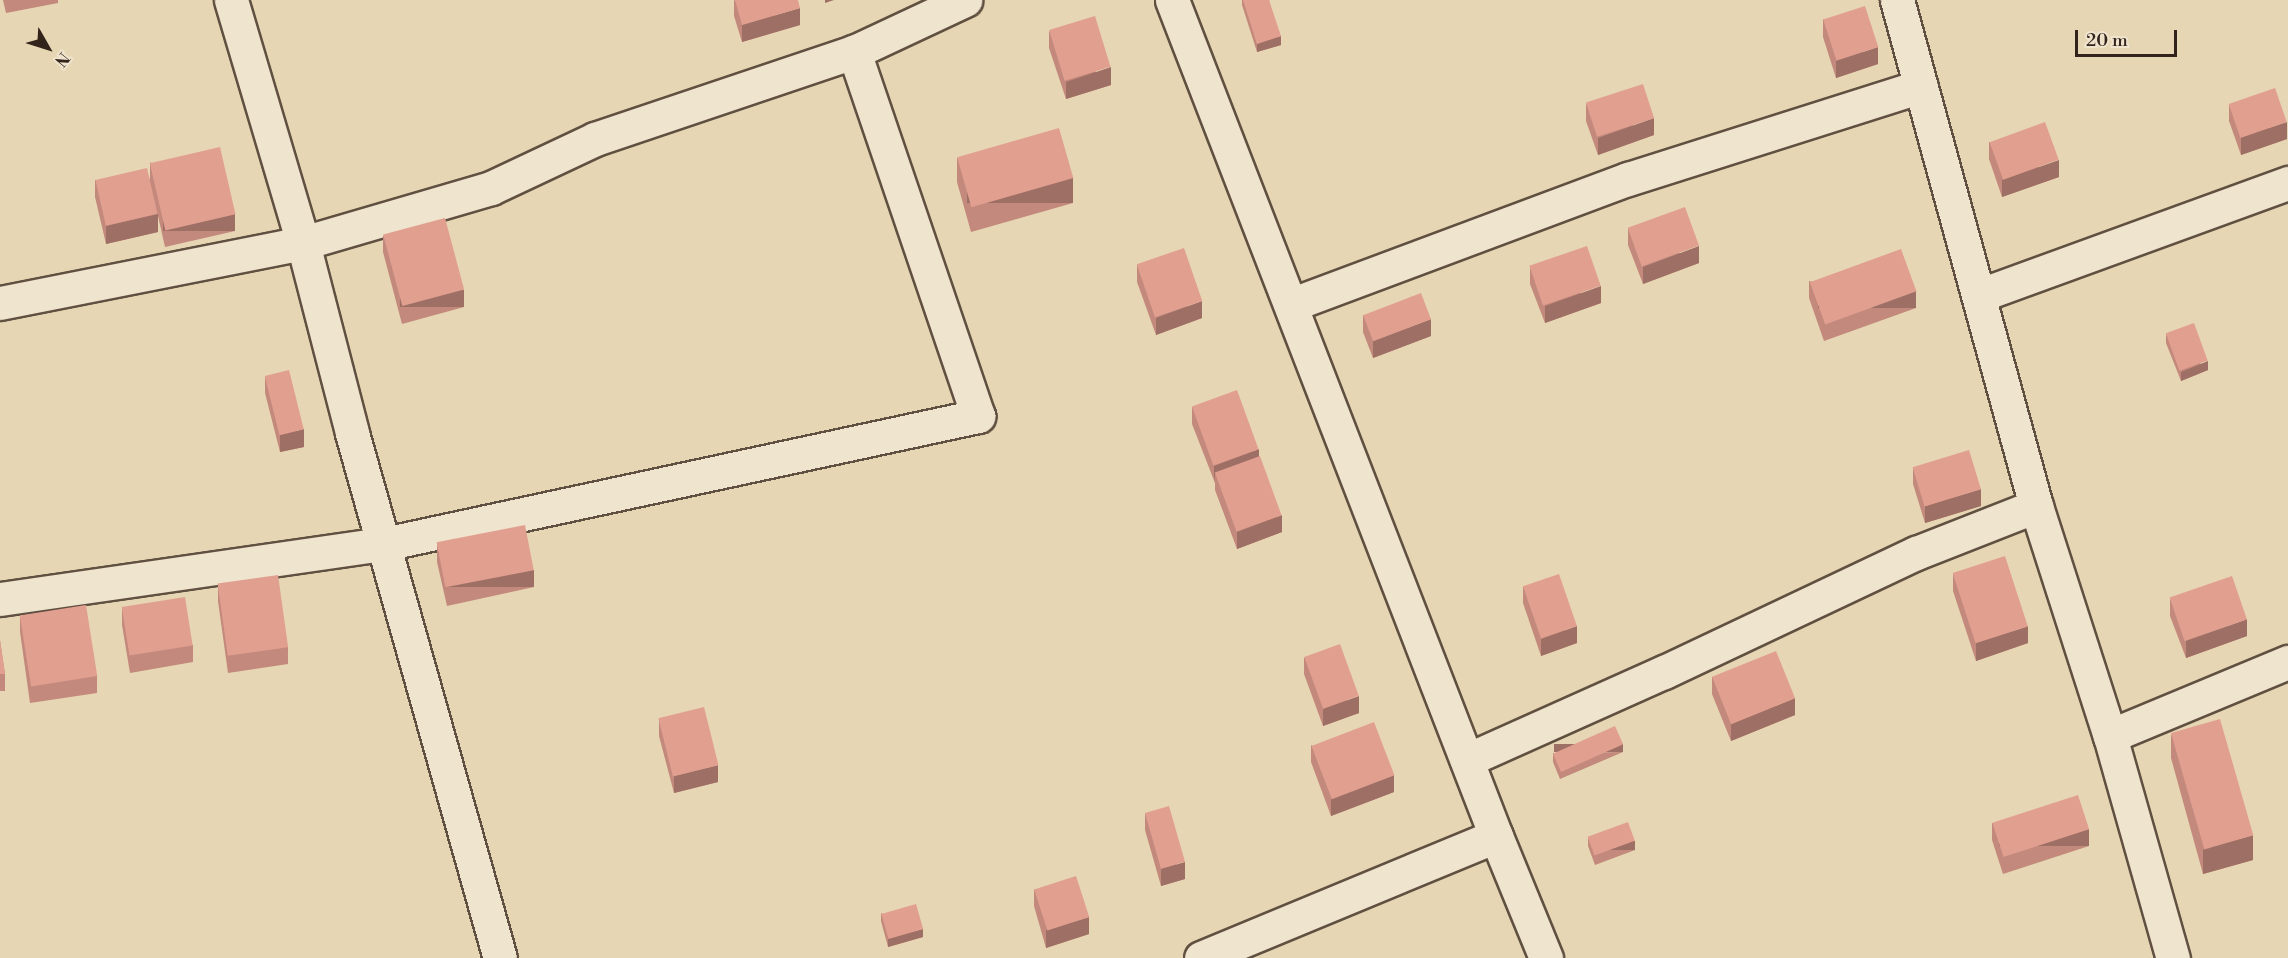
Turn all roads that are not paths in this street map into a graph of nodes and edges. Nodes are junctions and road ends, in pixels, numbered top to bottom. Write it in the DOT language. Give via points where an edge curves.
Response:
graph roads {
  1 [pos="231,0"];
  2 [pos="965,0"];
  3 [pos="1172,0"];
  4 [pos="1897,0"];
  5 [pos="854,52"];
  6 [pos="1921,86"];
  7 [pos="2288,183"];
  8 [pos="303,243"];
  9 [pos="1980,295"];
  10 [pos="0,303"];
  11 [pos="1293,304"];
  12 [pos="2036,506"];
  13 [pos="384,544"];
  14 [pos="0,599"];
  15 [pos="2288,662"];
  16 [pos="2110,736"];
  17 [pos="1467,760"];
  18 [pos="1496,836"];
  19 [pos="500,958"];
  20 [pos="1201,958"];
  21 [pos="1546,958"];
  22 [pos="2173,958"];
  1 -- 8 [label="street"];
  2 -- 5 [label="street"];
  3 -- 11 [label="street"];
  4 -- 6 [label="street"];
  5 -- 8 [label="street" via="595,139 491,188"];
  5 -- 13 [label="street" via="978,416"];
  6 -- 9 [label="street"];
  6 -- 11 [label="street" via="1628,179"];
  7 -- 9 [label="street"];
  8 -- 10 [label="street"];
  8 -- 13 [label="street"];
  9 -- 12 [label="street"];
  11 -- 17 [label="street"];
  12 -- 16 [label="street"];
  12 -- 17 [label="street" via="1916,553"];
  13 -- 14 [label="street"];
  13 -- 19 [label="street"];
  15 -- 16 [label="street"];
  16 -- 22 [label="street"];
  17 -- 18 [label="street"];
  18 -- 20 [label="street"];
  18 -- 21 [label="street"];
}
